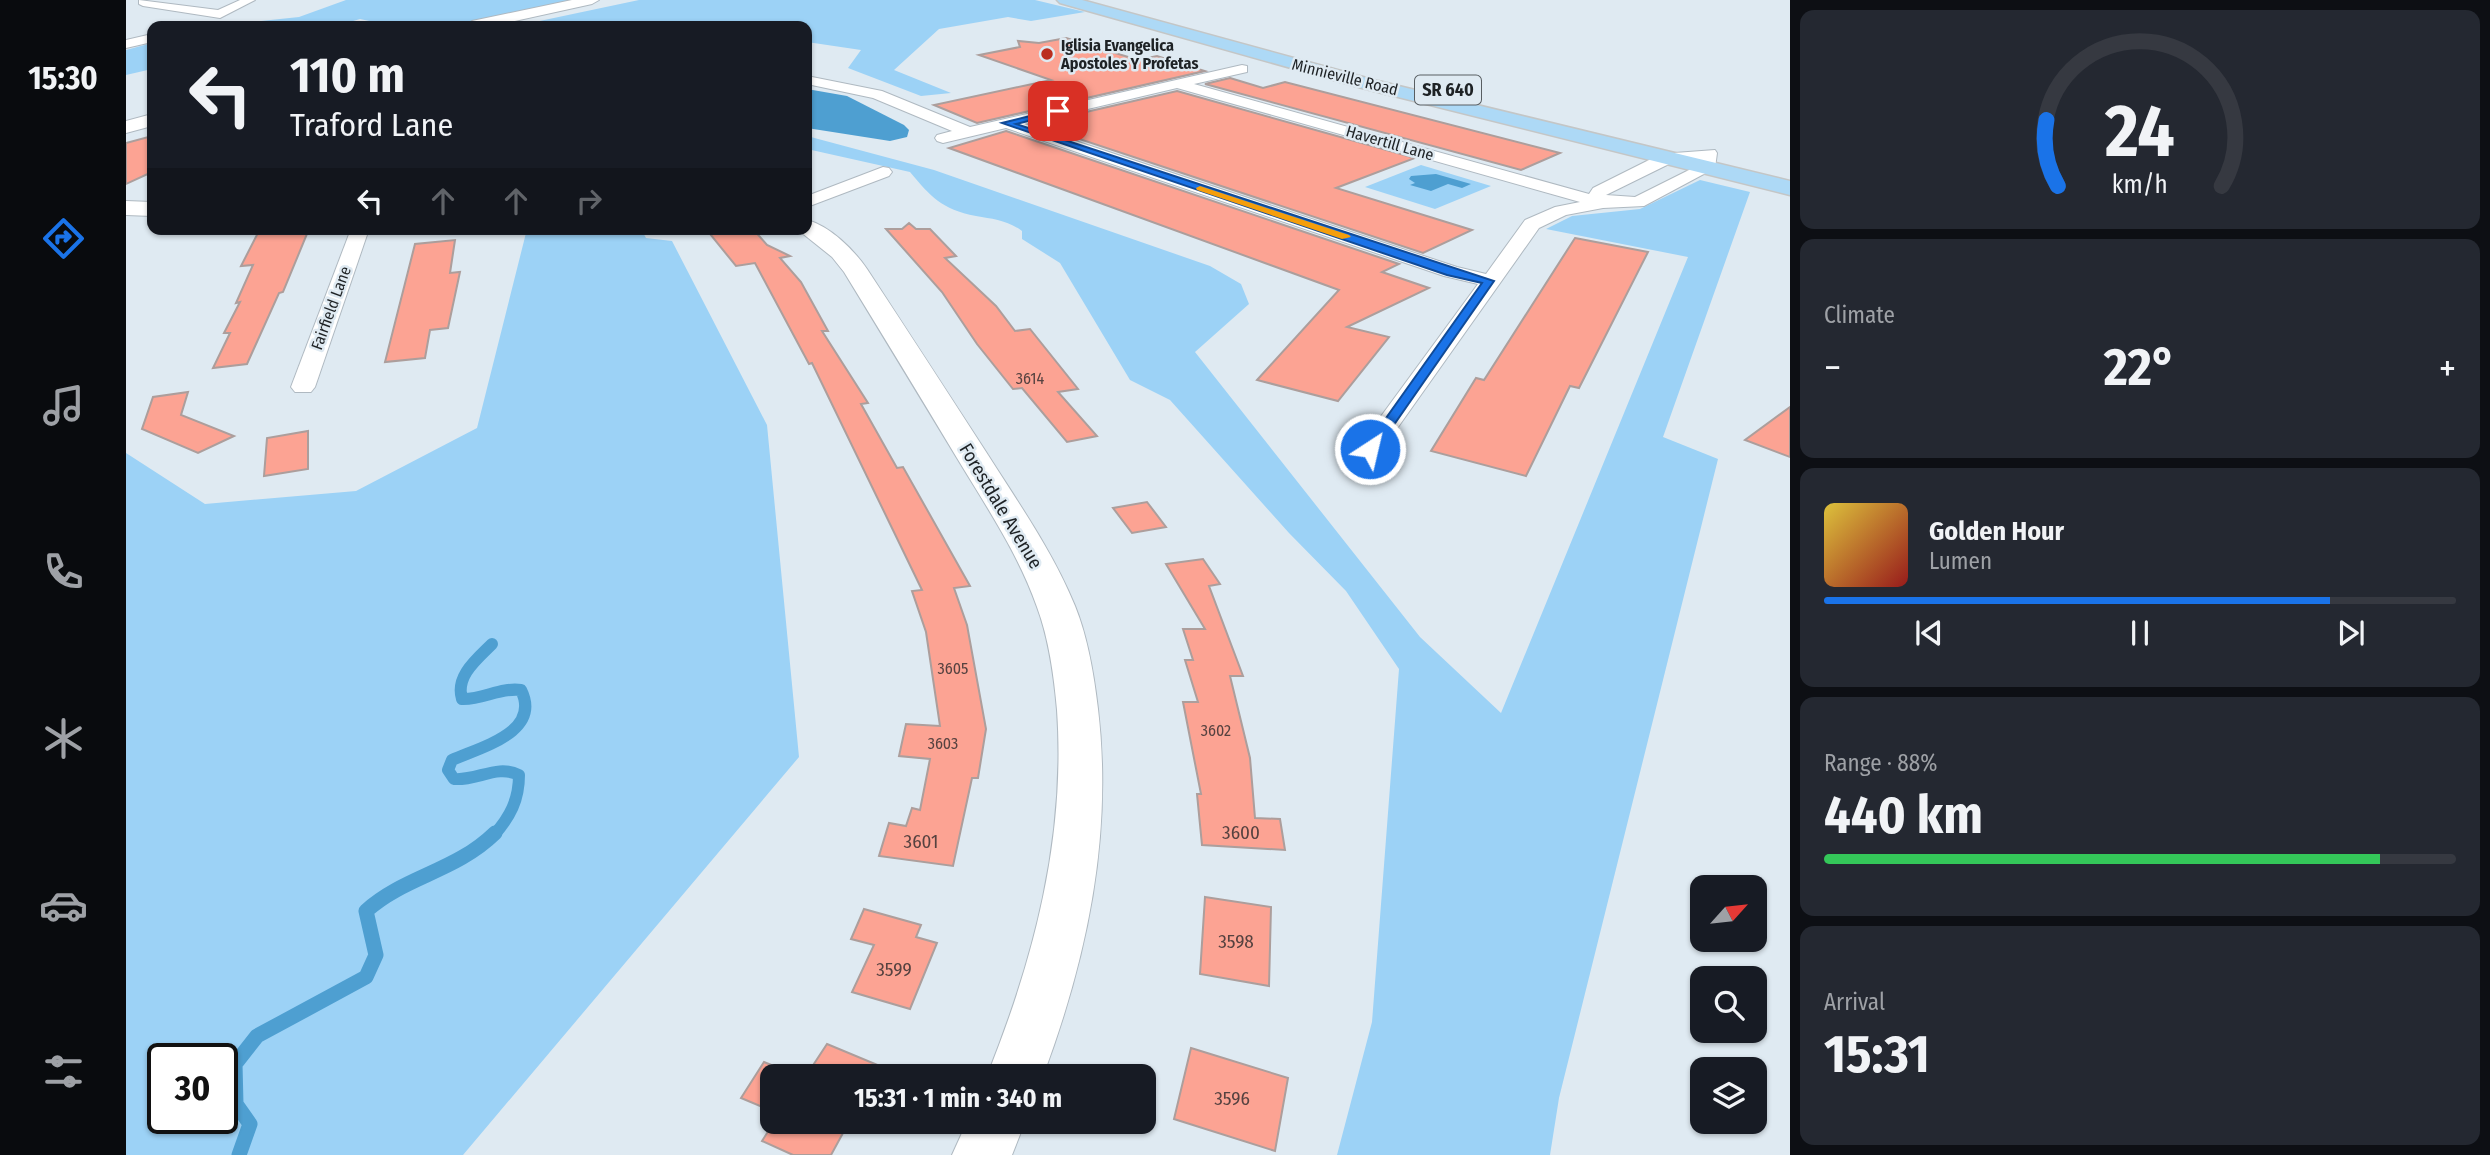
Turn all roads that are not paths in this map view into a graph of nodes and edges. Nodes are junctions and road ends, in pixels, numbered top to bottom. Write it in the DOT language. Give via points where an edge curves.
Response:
graph roads {
  1 [pos="147,0"];
  2 [pos="249,0"];
  3 [pos="592,0"];
  4 [pos="1065,0"];
  5 [pos="1108,0"];
  6 [pos="220,14"];
  7 [pos="205,21"];
  8 [pos="495,21"];
  9 [pos="147,39"];
  10 [pos="126,44"];
  11 [pos="1242,69"];
  12 [pos="812,81"];
  13 [pos="1177,84"];
  14 [pos="147,121"];
  15 [pos="1006,123"];
  16 [pos="126,127"];
  17 [pos="968,132"];
  18 [pos="943,138"];
  19 [pos="1667,158"];
  20 [pos="1708,160"];
  21 [pos="883,172"];
  22 [pos="1790,172"];
  23 [pos="1790,188"];
  24 [pos="812,200"];
  25 [pos="1603,203"];
  26 [pos="126,208"];
  27 [pos="147,209"];
  28 [pos="812,231"];
  29 [pos="358,235"];
  30 [pos="1489,281"];
  31 [pos="303,387"];
  32 [pos="1370,449"];
  33 [pos="1020,1064"];
  34 [pos="991,1134"];
  35 [pos="982,1155"];
  1 -- 6 [label="street" via="143,2"];
  2 -- 6 [label="street"];
  3 -- 8 [label="street"];
  4 -- 19 [label="main road, Minnieville Road / SR 640"];
  5 -- 20 [label="main road, Minnieville Road / SR 640"];
  6 -- 7 [label="street"];
  9 -- 10 [label="street"];
  11 -- 13 [label="street"];
  12 -- 17 [label="street" via="877,94"];
  13 -- 15 [label="street"];
  13 -- 25 [label="street, Havertill Lane"];
  14 -- 16 [label="street"];
  15 -- 17 [label="street"];
  15 -- 30 [label="street"];
  17 -- 18 [label="street"];
  19 -- 20 [label="main road, Minnieville Road / SR 640"];
  19 -- 25 [label="street" via="1598,192"];
  20 -- 22 [label="main road, Minnieville Road / SR 640"];
  20 -- 23 [label="main road, Minnieville Road / SR 640"];
  20 -- 25 [label="street" via="1638,202"];
  21 -- 24 [label="street"];
  25 -- 30 [label="street" via="1536,221"];
  26 -- 27 [label="street"];
  28 -- 33 [label="street, Forestdale Avenue" via="855,269 1023,537 1063,629 1076,703 1080,771 1077,844 1061,936"];
  29 -- 31 [label="street, Fairfield Lane"];
  30 -- 32 [label="street"];
  34 -- 35 [label="street"];
}
